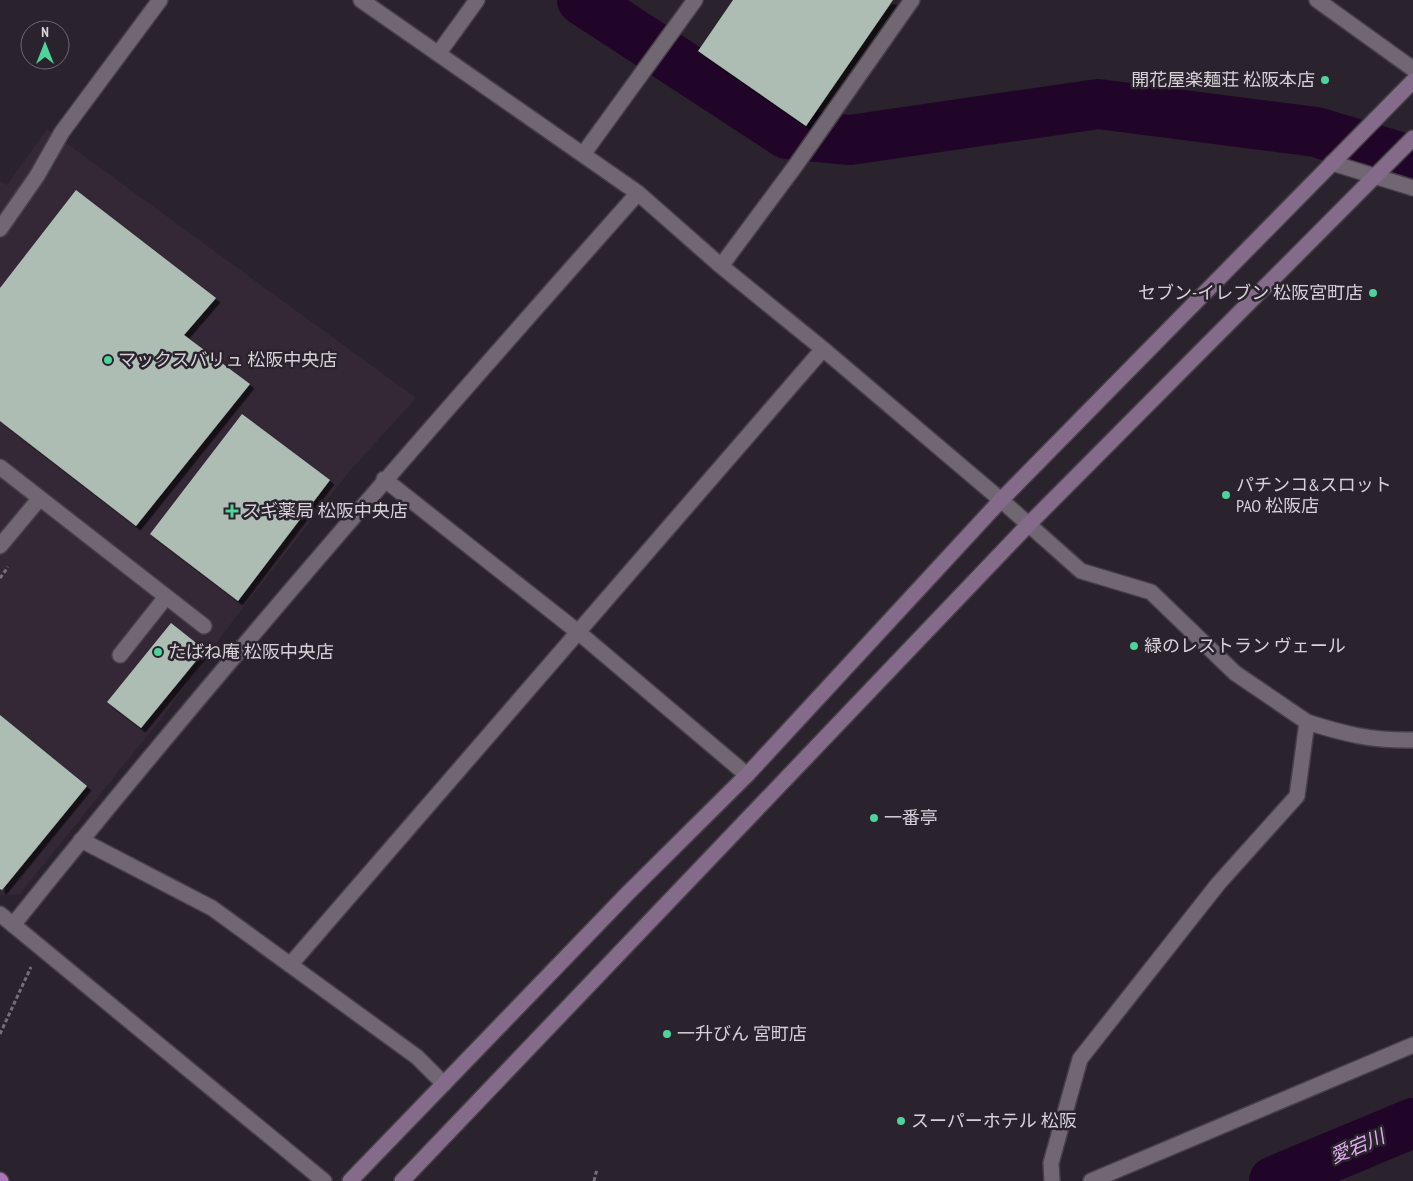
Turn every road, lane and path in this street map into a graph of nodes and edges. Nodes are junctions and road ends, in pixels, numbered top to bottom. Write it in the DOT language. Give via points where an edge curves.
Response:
graph roads {
  1 [pos="160,0"];
  2 [pos="361,0"];
  3 [pos="477,0"];
  4 [pos="695,0"];
  5 [pos="912,0"];
  6 [pos="1317,0"];
  7 [pos="438,54"];
  8 [pos="1413,69"];
  9 [pos="1413,81"];
  10 [pos="1413,138"];
  11 [pos="584,154"];
  12 [pos="1336,159"];
  13 [pos="1380,172"];
  14 [pos="1413,188"];
  15 [pos="638,193"];
  16 [pos="3,221"];
  17 [pos="721,266"];
  18 [pos="823,348"];
  19 [pos="0,467"];
  20 [pos="384,479"];
  21 [pos="40,498"];
  22 [pos="1001,500"];
  23 [pos="1028,525"];
  24 [pos="0,546"];
  25 [pos="166,597"];
  26 [pos="204,626"];
  27 [pos="578,632"];
  28 [pos="120,655"];
  29 [pos="1307,722"];
  30 [pos="1413,740"];
  31 [pos="747,775"];
  32 [pos="81,840"];
  33 [pos="0,914"];
  34 [pos="13,924"];
  35 [pos="40,947"];
  36 [pos="290,965"];
  37 [pos="0,1034"];
  38 [pos="1413,1045"];
  39 [pos="444,1084"];
  40 [pos="597,1169"];
  41 [pos="324,1181"];
  42 [pos="350,1181"];
  43 [pos="402,1181"];
  44 [pos="594,1181"];
  45 [pos="1052,1181"];
  46 [pos="1091,1181"];
  1 -- 16 [label="street" via="62,132 37,176"];
  2 -- 7 [label="street"];
  3 -- 7 [label="street"];
  4 -- 11 [label="street"];
  5 -- 17 [label="street"];
  6 -- 8 [label="street"];
  7 -- 11 [label="street"];
  9 -- 12 [label="street"];
  10 -- 13 [label="street"];
  11 -- 15 [label="street"];
  12 -- 13 [label="street"];
  12 -- 22 [label="street"];
  13 -- 14 [label="street"];
  13 -- 23 [label="street"];
  15 -- 17 [label="street"];
  15 -- 20 [label="street"];
  17 -- 18 [label="street"];
  18 -- 22 [label="street"];
  18 -- 27 [label="street"];
  19 -- 21 [label="street"];
  20 -- 27 [label="street"];
  20 -- 32 [label="street"];
  21 -- 24 [label="street"];
  21 -- 25 [label="street"];
  22 -- 23 [label="street"];
  22 -- 31 [label="street"];
  23 -- 29 [label="street" via="1082,571 1151,592 1235,673"];
  23 -- 43 [label="street"];
  25 -- 26 [label="street"];
  25 -- 28 [label="street"];
  27 -- 31 [label="street"];
  27 -- 36 [label="street"];
  29 -- 30 [label="street" via="1346,735 1381,741"];
  29 -- 45 [label="street" via="1297,796 1218,884 1080,1059 1050,1163"];
  31 -- 39 [label="street"];
  32 -- 34 [label="street"];
  32 -- 36 [label="street" via="212,908"];
  33 -- 34 [label="street"];
  34 -- 35 [label="street"];
  35 -- 37 [label="path"];
  35 -- 41 [label="street"];
  36 -- 39 [label="street" via="417,1057"];
  38 -- 46 [label="street"];
  39 -- 42 [label="street"];
  40 -- 44 [label="path"];
}
